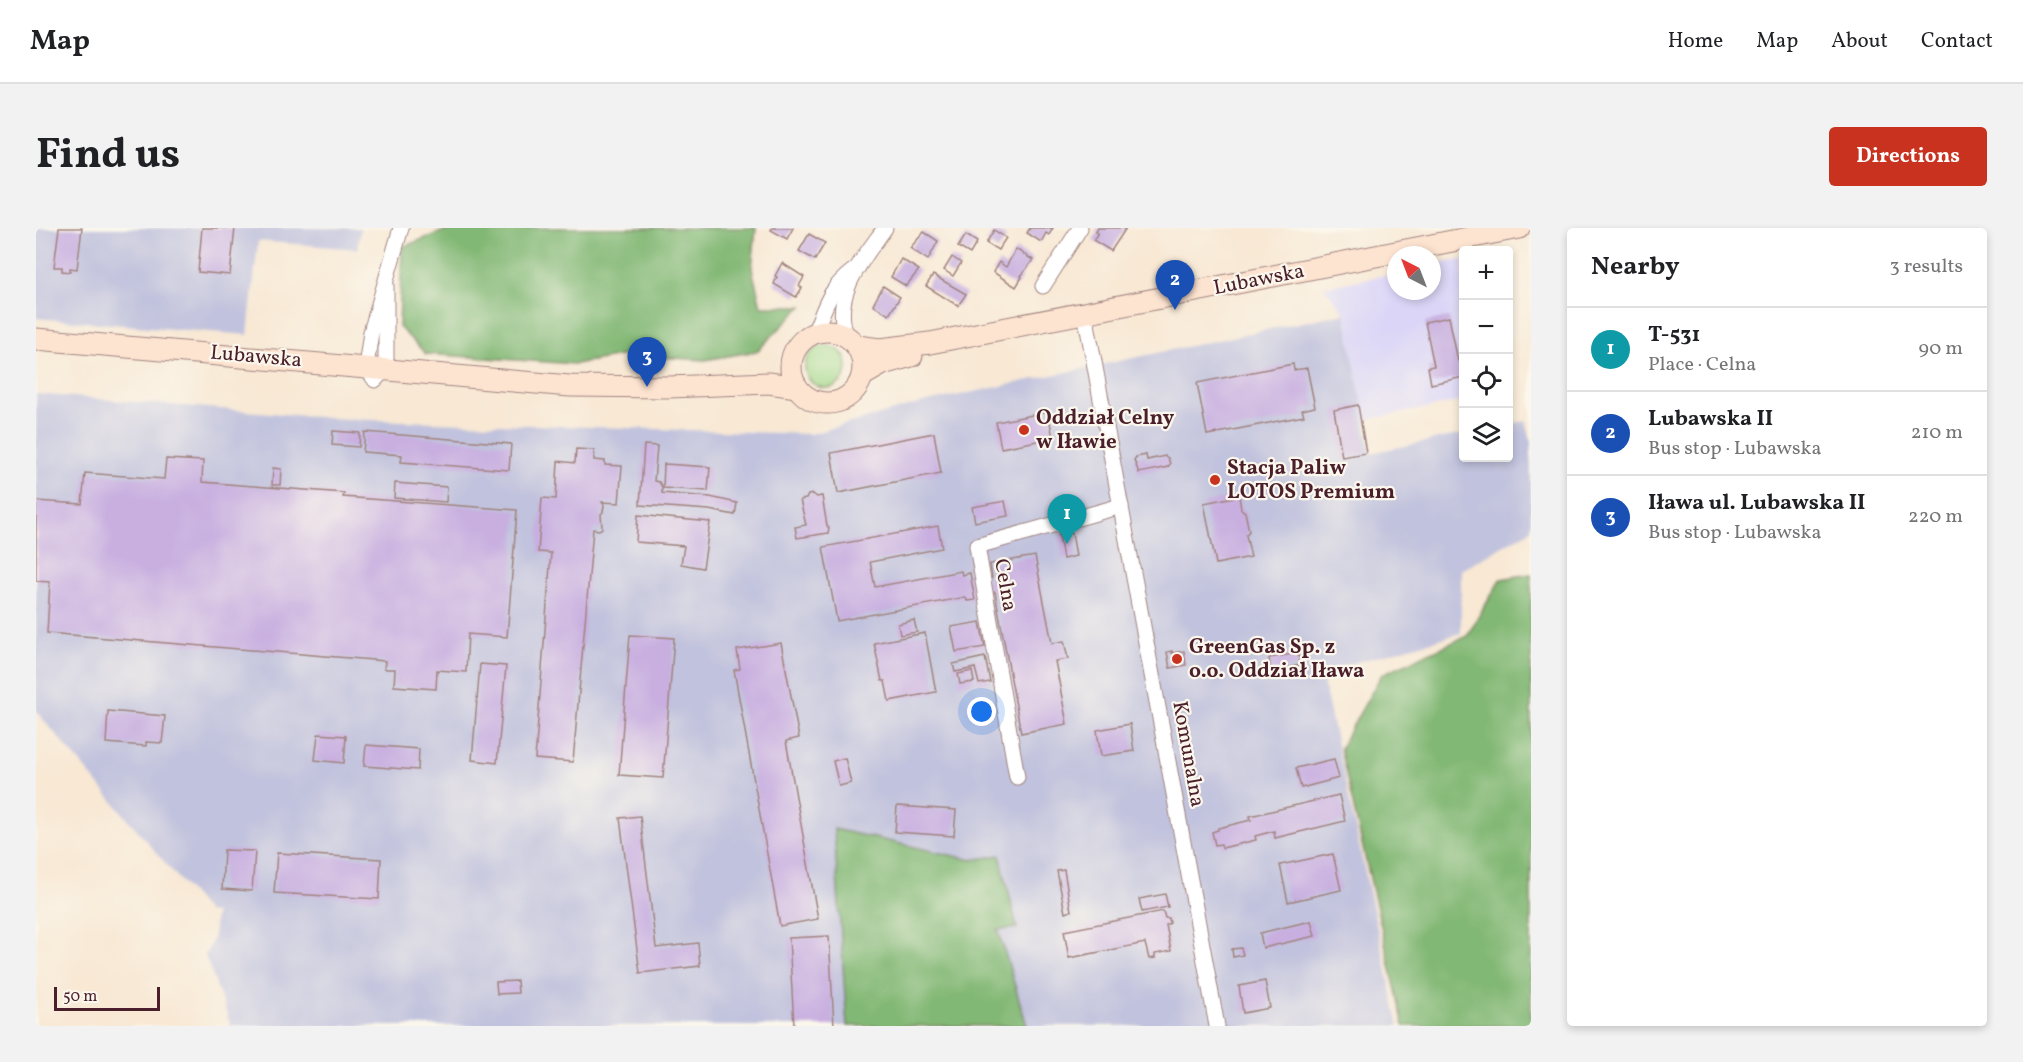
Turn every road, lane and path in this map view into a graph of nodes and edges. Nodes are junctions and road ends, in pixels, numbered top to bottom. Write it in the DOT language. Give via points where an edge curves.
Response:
graph roads {
  1 [pos="401,228"];
  2 [pos="885,228"];
  3 [pos="1080,228"];
  4 [pos="1519,228"];
  5 [pos="1531,239"];
  6 [pos="1457,241"];
  7 [pos="1496,246"];
  8 [pos="1441,255"];
  9 [pos="1387,268"];
  10 [pos="856,269"];
  11 [pos="1043,286"];
  12 [pos="1086,320"];
  13 [pos="814,333"];
  14 [pos="36,339"];
  15 [pos="852,342"];
  16 [pos="36,352"];
  17 [pos="793,354"];
  18 [pos="375,372"];
  19 [pos="862,376"];
  20 [pos="708,384"];
  21 [pos="797,387"];
  22 [pos="1120,506"];
  23 [pos="1017,777"];
  24 [pos="1217,1026"];
  1 -- 18 [label="street" via="371,332"];
  2 -- 10 [label="street"];
  3 -- 11 [label="street"];
  4 -- 6 [label="main road, Lubawska"];
  5 -- 7 [label="main road"];
  6 -- 8 [label="main road, Lubawska"];
  6 -- 12 [label="main road, Lubawska"];
  9 -- 12 [label="main road, Lubawska"];
  10 -- 13 [label="street" via="830,294"];
  10 -- 15 [label="street" via="841,310 842,325"];
  12 -- 15 [label="main road, Lubawska" via="880,349"];
  12 -- 19 [label="main road, Lubawska" via="1040,336 950,347 883,364"];
  12 -- 22 [label="street, Komunalna"];
  13 -- 15 [label="main road" via="831,331"];
  13 -- 17 [label="main road"];
  14 -- 18 [label="main road, Lubawska"];
  15 -- 19 [label="main road" via="862,361"];
  16 -- 18 [label="main road, Lubawska"];
  17 -- 20 [label="main road, Lubawska" via="767,369"];
  17 -- 21 [label="main road" via="791,371"];
  18 -- 20 [label="main road, Lubawska" via="570,386"];
  19 -- 21 [label="main road" via="851,393 833,402 813,400"];
  20 -- 21 [label="main road, Lubawska" via="769,383"];
  22 -- 23 [label="street, Celna" via="977,546"];
  22 -- 24 [label="street, Komunalna"];
}
